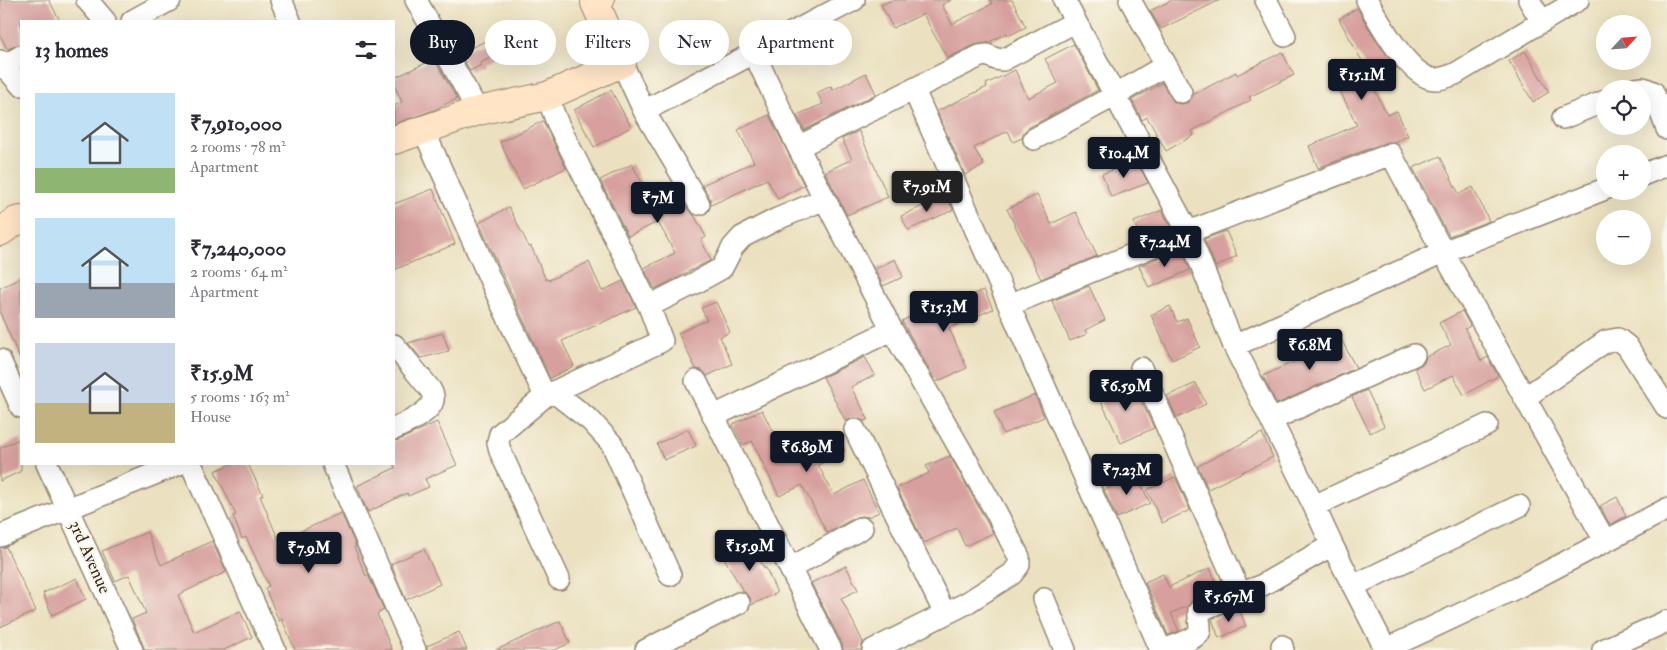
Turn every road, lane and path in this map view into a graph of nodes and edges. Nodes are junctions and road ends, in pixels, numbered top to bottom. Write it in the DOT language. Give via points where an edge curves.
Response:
graph roads {
  1 [pos="170,0"];
  2 [pos="281,0"];
  3 [pos="416,0"];
  4 [pos="854,0"];
  5 [pos="1064,0"];
  6 [pos="1130,0"];
  7 [pos="1266,0"];
  8 [pos="1367,0"];
  9 [pos="1529,0"];
  10 [pos="1578,0"];
  11 [pos="596,1"];
  12 [pos="134,20"];
  13 [pos="290,20"];
  14 [pos="604,20"];
  15 [pos="816,20"];
  16 [pos="1075,22"];
  17 [pos="1542,22"];
  18 [pos="1285,36"];
  19 [pos="739,61"];
  20 [pos="6,62"];
  21 [pos="617,65"];
  22 [pos="623,65"];
  23 [pos="760,65"];
  24 [pos="1166,65"];
  25 [pos="20,83"];
  26 [pos="914,90"];
  27 [pos="1651,91"];
  28 [pos="1181,92"];
  29 [pos="547,96"];
  30 [pos="1114,96"];
  31 [pos="1596,105"];
  32 [pos="478,111"];
  33 [pos="644,111"];
  34 [pos="1563,118"];
  35 [pos="1667,129"];
  36 [pos="424,131"];
  37 [pos="1034,139"];
  38 [pos="395,140"];
  39 [pos="798,148"];
  40 [pos="1667,165"];
  41 [pos="1651,171"];
  42 [pos="1596,192"];
  43 [pos="825,199"];
  44 [pos="699,204"];
  45 [pos="20,220"];
  46 [pos="0,232"];
  47 [pos="1188,232"];
  48 [pos="1443,252"];
  49 [pos="1009,305"];
  50 [pos="649,306"];
  51 [pos="892,330"];
  52 [pos="395,345"];
  53 [pos="1234,346"];
  54 [pos="1414,355"];
  55 [pos="0,360"];
  56 [pos="1141,368"];
  57 [pos="696,380"];
  58 [pos="549,394"];
  59 [pos="1526,397"];
  60 [pos="20,405"];
  61 [pos="1667,408"];
  62 [pos="714,416"];
  63 [pos="1271,420"];
  64 [pos="1488,425"];
  65 [pos="395,429"];
  66 [pos="855,430"];
  67 [pos="47,465"];
  68 [pos="178,465"];
  69 [pos="191,465"];
  70 [pos="333,465"];
  71 [pos="1314,506"];
  72 [pos="1519,506"];
  73 [pos="1667,509"];
  74 [pos="68,510"];
  75 [pos="862,528"];
  76 [pos="0,536"];
  77 [pos="1606,541"];
  78 [pos="1332,545"];
  79 [pos="791,568"];
  80 [pos="670,575"];
  81 [pos="559,578"];
  82 [pos="1354,586"];
  83 [pos="1240,593"];
  84 [pos="1044,599"];
  85 [pos="739,603"];
  86 [pos="945,614"];
  87 [pos="1667,621"];
  88 [pos="1204,641"];
  89 [pos="680,642"];
  90 [pos="1386,649"];
  91 [pos="132,650"];
  92 [pos="275,650"];
  93 [pos="415,650"];
  94 [pos="646,650"];
  95 [pos="831,650"];
  96 [pos="872,650"];
  97 [pos="1065,650"];
  98 [pos="1162,650"];
  99 [pos="1603,650"];
  1 -- 12 [label="street"];
  2 -- 13 [label="street"];
  3 -- 32 [label="street"];
  4 -- 15 [label="street"];
  5 -- 16 [label="street"];
  6 -- 24 [label="street"];
  7 -- 18 [label="street"];
  8 -- 17 [label="street" via="1386,33 1414,69 1431,79 1455,74"];
  9 -- 17 [label="street"];
  10 -- 17 [label="street"];
  11 -- 14 [label="street"];
  16 -- 26 [label="street" via="1003,60 980,56"];
  16 -- 30 [label="street"];
  19 -- 33 [label="street"];
  20 -- 25 [label="street"];
  21 -- 29 [label="street"];
  22 -- 33 [label="street"];
  23 -- 39 [label="street"];
  24 -- 28 [label="street"];
  24 -- 30 [label="street"];
  26 -- 39 [label="street"];
  26 -- 49 [label="street"];
  27 -- 35 [label="street"];
  29 -- 32 [label="street"];
  29 -- 50 [label="street"];
  30 -- 37 [label="street"];
  30 -- 47 [label="street"];
  31 -- 34 [label="street"];
  32 -- 36 [label="street"];
  33 -- 44 [label="street"];
  36 -- 38 [label="street"];
  36 -- 58 [label="street" via="494,288"];
  39 -- 43 [label="street"];
  40 -- 41 [label="street"];
  42 -- 48 [label="street"];
  43 -- 50 [label="street" via="742,237 722,268"];
  43 -- 51 [label="street"];
  45 -- 46 [label="street"];
  47 -- 48 [label="street" via="1392,154"];
  47 -- 49 [label="street"];
  47 -- 53 [label="street"];
  48 -- 53 [label="street"];
  48 -- 59 [label="street"];
  49 -- 98 [label="street"];
  50 -- 58 [label="street" via="662,341"];
  51 -- 62 [label="street"];
  51 -- 86 [label="street" via="1019,557 1019,565 1012,574"];
  52 -- 65 [label="street" via="433,396 428,409"];
  53 -- 63 [label="street"];
  54 -- 63 [label="street"];
  55 -- 60 [label="street"];
  56 -- 83 [label="street"];
  57 -- 62 [label="street"];
  58 -- 80 [label="street" via="591,421 612,444"];
  58 -- 81 [label="street" via="500,434 498,442"];
  59 -- 61 [label="street" via="1606,341 1618,339 1627,346"];
  59 -- 77 [label="street"];
  62 -- 79 [label="street"];
  63 -- 71 [label="street"];
  64 -- 71 [label="street"];
  66 -- 86 [label="street"];
  67 -- 74 [label="street, 3rd Avenue"];
  68 -- 74 [label="street"];
  69 -- 92 [label="street"];
  70 -- 93 [label="street"];
  71 -- 78 [label="street"];
  72 -- 82 [label="street"];
  73 -- 77 [label="street"];
  74 -- 76 [label="street"];
  74 -- 91 [label="street, 3rd Avenue"];
  75 -- 79 [label="street"];
  77 -- 90 [label="street" via="1518,587"];
  78 -- 82 [label="street"];
  78 -- 83 [label="street" via="1259,587"];
  79 -- 95 [label="street"];
  82 -- 90 [label="street"];
  83 -- 88 [label="street" via="1199,611 1198,622"];
  84 -- 97 [label="street"];
  85 -- 89 [label="street"];
  86 -- 96 [label="street"];
  87 -- 99 [label="street"];
  88 -- 98 [label="street" via="1193,638"];
  89 -- 94 [label="street"];
}
